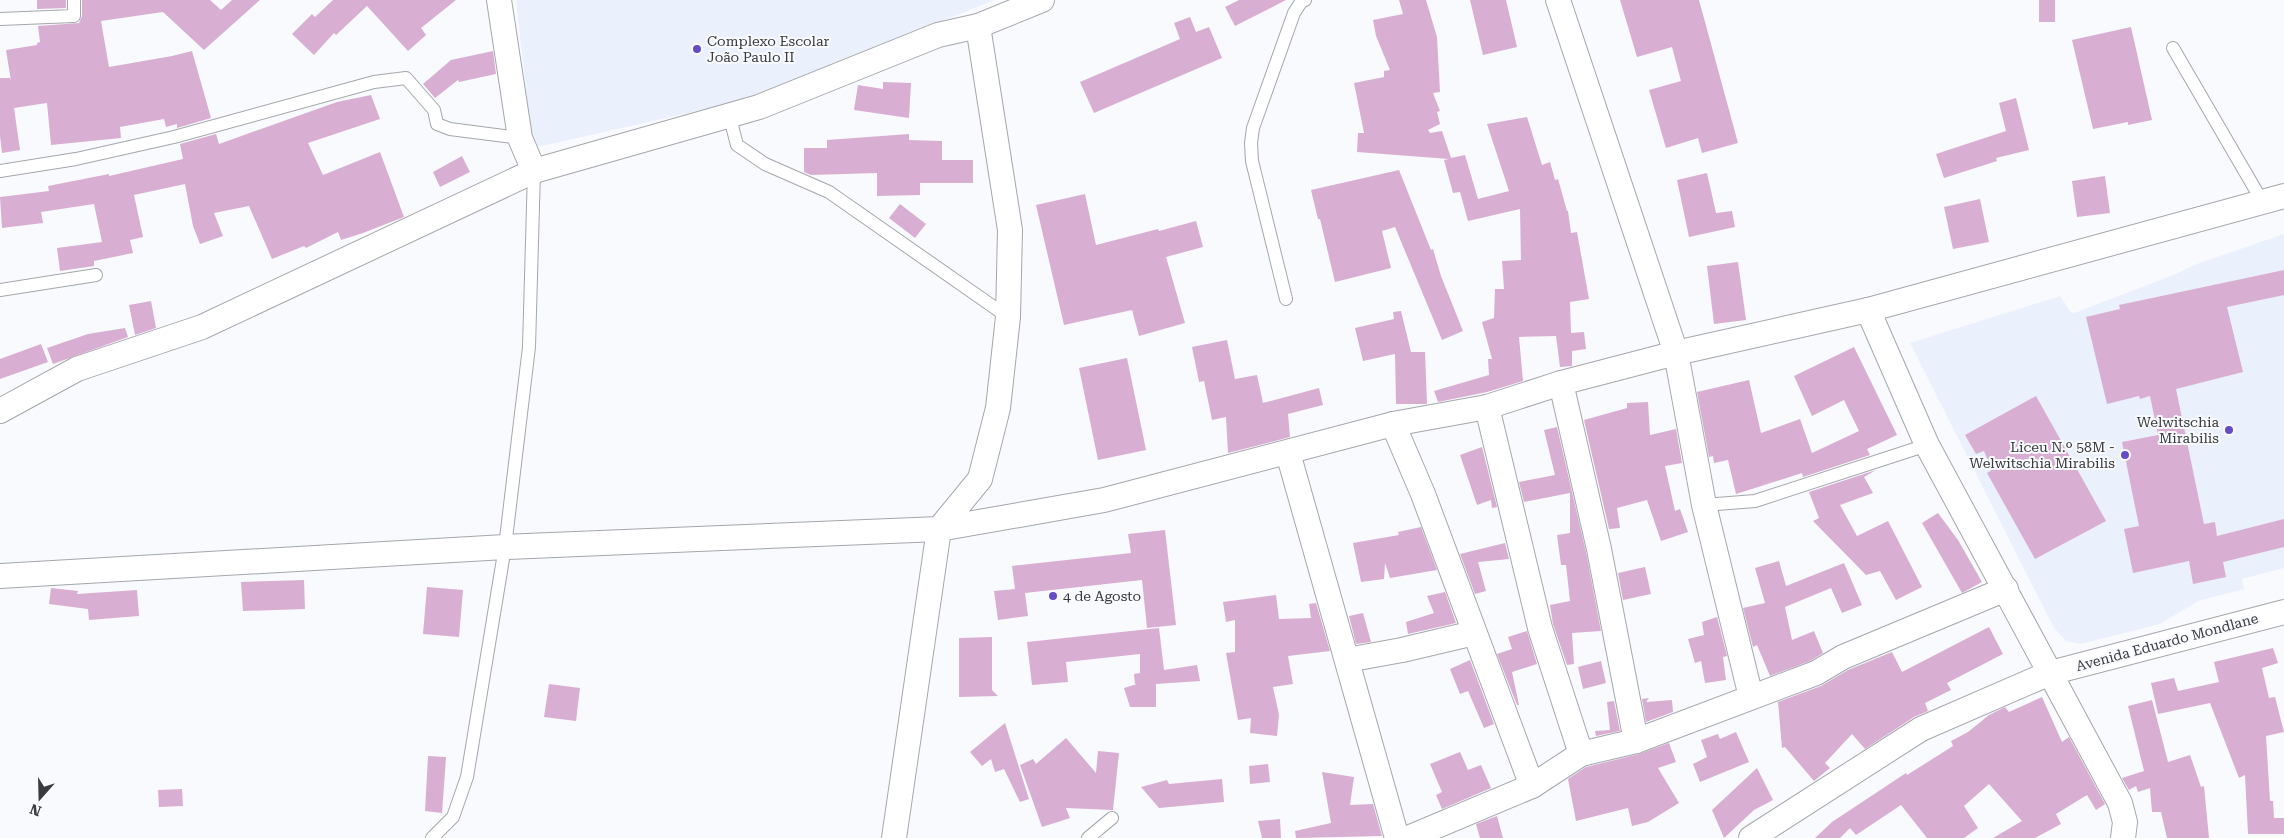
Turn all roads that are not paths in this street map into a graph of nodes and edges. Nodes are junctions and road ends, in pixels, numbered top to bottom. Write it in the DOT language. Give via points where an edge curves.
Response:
graph roads {
  1 [pos="74,0"];
  2 [pos="500,0"];
  3 [pos="1042,0"];
  4 [pos="1305,0"];
  5 [pos="1558,0"];
  6 [pos="0,19"];
  7 [pos="978,26"];
  8 [pos="2173,48"];
  9 [pos="729,114"];
  10 [pos="520,138"];
  11 [pos="0,171"];
  12 [pos="534,171"];
  13 [pos="2273,198"];
  14 [pos="96,275"];
  15 [pos="0,290"];
  16 [pos="1286,299"];
  17 [pos="1868,310"];
  18 [pos="1008,317"];
  19 [pos="1676,353"];
  20 [pos="1561,383"];
  21 [pos="1487,407"];
  22 [pos="0,411"];
  23 [pos="1393,424"];
  24 [pos="1927,445"];
  25 [pos="1288,453"];
  26 [pos="1704,505"];
  27 [pos="939,529"];
  28 [pos="505,547"];
  29 [pos="0,576"];
  30 [pos="2006,589"];
  31 [pos="2284,612"];
  32 [pos="1474,633"];
  33 [pos="1347,660"];
  34 [pos="2050,672"];
  35 [pos="1751,697"];
  36 [pos="1636,741"];
  37 [pos="1581,754"];
  38 [pos="1532,786"];
  39 [pos="1112,818"];
  40 [pos="432,838"];
  41 [pos="894,838"];
  42 [pos="1088,838"];
  43 [pos="1397,838"];
  44 [pos="1408,838"];
  45 [pos="1751,838"];
  46 [pos="2124,838"];
  1 -- 6 [label="lane" via="74,16"];
  2 -- 10 [label="street"];
  3 -- 7 [label="street"];
  4 -- 16 [label="lane" via="1294,13 1253,128 1251,143 1252,161"];
  5 -- 19 [label="street"];
  7 -- 9 [label="street" via="938,35 759,107"];
  7 -- 18 [label="street" via="1010,230"];
  8 -- 13 [label="lane"];
  9 -- 12 [label="street"];
  9 -- 18 [label="lane" via="738,145 765,164 829,192"];
  10 -- 11 [label="lane" via="437,124 434,110 406,78 374,82 174,137 76,159"];
  10 -- 12 [label="street"];
  12 -- 22 [label="street" via="202,327 77,370"];
  12 -- 28 [label="lane" via="529,347"];
  13 -- 17 [label="street"];
  14 -- 15 [label="lane"];
  17 -- 19 [label="street"];
  17 -- 24 [label="street"];
  18 -- 27 [label="street" via="998,408 980,479"];
  19 -- 20 [label="street"];
  19 -- 26 [label="street"];
  20 -- 21 [label="street"];
  20 -- 36 [label="street" via="1599,549"];
  21 -- 23 [label="street"];
  21 -- 37 [label="street" via="1540,628"];
  23 -- 25 [label="street"];
  23 -- 32 [label="street" via="1423,494"];
  24 -- 26 [label="lane" via="1755,501"];
  24 -- 30 [label="street"];
  25 -- 27 [label="street" via="1104,500"];
  25 -- 33 [label="street"];
  26 -- 35 [label="street"];
  27 -- 28 [label="street"];
  27 -- 41 [label="street"];
  28 -- 29 [label="street"];
  28 -- 40 [label="lane" via="467,776 453,817"];
  30 -- 34 [label="street"];
  30 -- 35 [label="street" via="1843,657 1816,674"];
  31 -- 34 [label="street, Avenida Eduardo Mondlane"];
  32 -- 33 [label="street"];
  32 -- 38 [label="street"];
  33 -- 43 [label="street"];
  34 -- 45 [label="street, Avenida Eduardo Mondlane" via="1921,729"];
  34 -- 46 [label="street" via="2120,803 2126,822"];
  35 -- 36 [label="street"];
  36 -- 37 [label="street"];
  37 -- 38 [label="street"];
  38 -- 44 [label="street"];
  39 -- 42 [label="lane"];
}
